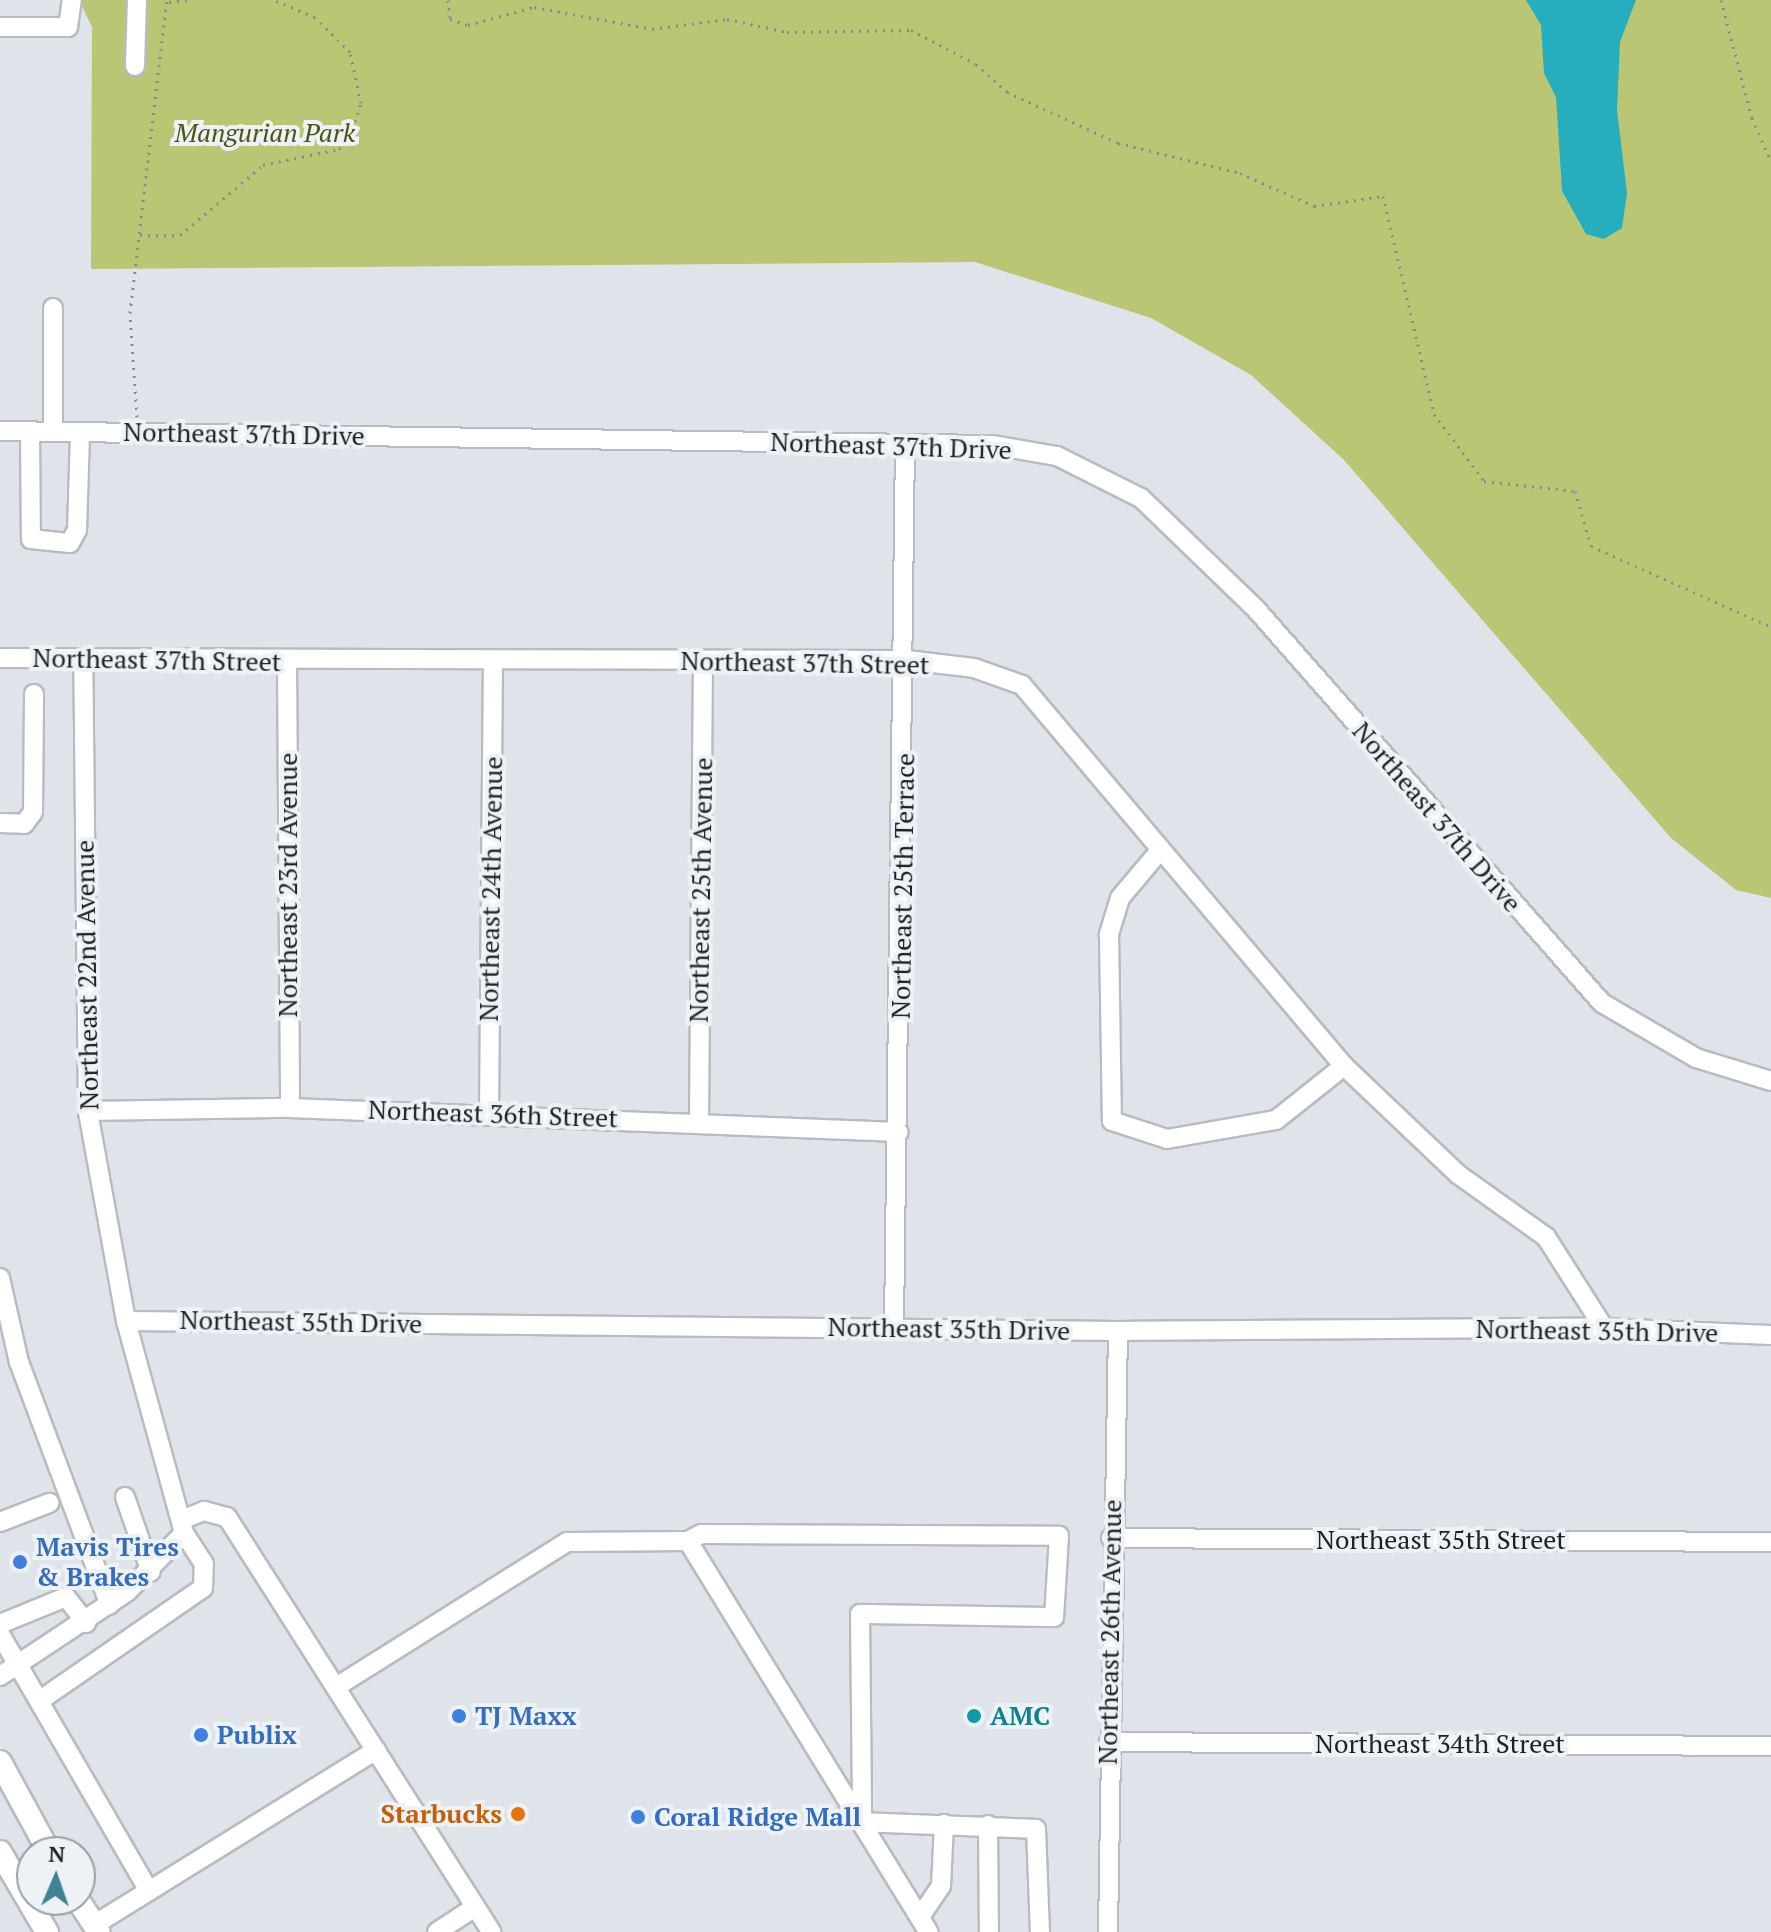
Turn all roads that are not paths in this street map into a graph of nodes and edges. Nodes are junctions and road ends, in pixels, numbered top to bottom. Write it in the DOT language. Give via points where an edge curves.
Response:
graph roads {
  1 [pos="72,0"];
  2 [pos="137,0"];
  3 [pos="0,27"];
  4 [pos="135,66"];
  5 [pos="53,308"];
  6 [pos="0,431"];
  7 [pos="30,432"];
  8 [pos="53,432"];
  9 [pos="80,432"];
  10 [pos="905,444"];
  11 [pos="0,658"];
  12 [pos="83,660"];
  13 [pos="907,660"];
  14 [pos="703,661"];
  15 [pos="287,662"];
  16 [pos="493,662"];
  17 [pos="34,694"];
  18 [pos="0,823"];
  19 [pos="1157,854"];
  20 [pos="1344,1066"];
  21 [pos="1771,1081"];
  22 [pos="290,1108"];
  23 [pos="88,1111"];
  24 [pos="489,1115"];
  25 [pos="699,1119"];
  26 [pos="899,1132"];
  27 [pos="0,1281"];
  28 [pos="126,1321"];
  29 [pos="894,1328"];
  30 [pos="1604,1328"];
  31 [pos="1118,1331"];
  32 [pos="1771,1335"];
  33 [pos="19,1362"];
  34 [pos="0,1367"];
  35 [pos="125,1497"];
  36 [pos="49,1503"];
  37 [pos="0,1522"];
  38 [pos="184,1526"];
  39 [pos="1111,1538"];
  40 [pos="688,1541"];
  41 [pos="1771,1542"];
  42 [pos="151,1572"];
  43 [pos="110,1605"];
  44 [pos="86,1623"];
  45 [pos="0,1624"];
  46 [pos="0,1634"];
  47 [pos="19,1666"];
  48 [pos="0,1676"];
  49 [pos="336,1687"];
  50 [pos="39,1701"];
  51 [pos="1109,1742"];
  52 [pos="1771,1746"];
  53 [pos="376,1750"];
  54 [pos="0,1762"];
  55 [pos="862,1822"];
  56 [pos="944,1824"];
  57 [pos="988,1825"];
  58 [pos="40,1836"];
  59 [pos="0,1852"];
  60 [pos="149,1891"];
  61 [pos="475,1907"];
  62 [pos="925,1924"];
  63 [pos="96,1928"];
  64 [pos="47,1932"];
  65 [pos="437,1932"];
  66 [pos="491,1932"];
  67 [pos="989,1932"];
  68 [pos="1040,1932"];
  69 [pos="1108,1932"];
  1 -- 3 [label="street" via="68,27"];
  2 -- 4 [label="street"];
  5 -- 8 [label="street"];
  6 -- 7 [label="street, Northeast 37th Drive"];
  7 -- 8 [label="street, Northeast 37th Drive"];
  7 -- 9 [label="street" via="31,539 48,543 75,539"];
  8 -- 9 [label="street, Northeast 37th Drive"];
  9 -- 10 [label="street, Northeast 37th Drive"];
  10 -- 13 [label="street, Northeast 25th Terrace"];
  10 -- 21 [label="street, Northeast 37th Drive" via="993,445 1057,456 1141,498 1255,608 1591,993 1696,1058"];
  11 -- 12 [label="street, Northeast 37th Street"];
  12 -- 15 [label="street, Northeast 37th Street"];
  12 -- 23 [label="street, Northeast 22nd Avenue"];
  13 -- 14 [label="street, Northeast 37th Street"];
  13 -- 19 [label="street, Northeast 37th Street" via="974,668 1022,685"];
  13 -- 26 [label="street, Northeast 25th Terrace"];
  14 -- 16 [label="street, Northeast 37th Street"];
  14 -- 25 [label="street, Northeast 25th Avenue"];
  15 -- 16 [label="street, Northeast 37th Street"];
  15 -- 22 [label="street, Northeast 23rd Avenue"];
  16 -- 24 [label="street, Northeast 24th Avenue"];
  17 -- 18 [label="street" via="33,812 24,824"];
  19 -- 20 [label="street, Northeast 37th Street"];
  19 -- 20 [label="street" via="1120,898 1109,935 1112,1121 1167,1139 1276,1120"];
  20 -- 30 [label="street, Northeast 37th Street" via="1459,1175 1546,1237"];
  22 -- 23 [label="street, Northeast 36th Street"];
  22 -- 24 [label="street, Northeast 36th Street"];
  23 -- 28 [label="street, Northeast 22nd Avenue"];
  24 -- 25 [label="street, Northeast 36th Street"];
  25 -- 26 [label="street, Northeast 36th Street"];
  26 -- 29 [label="street, Northeast 25th Terrace"];
  27 -- 33 [label="street"];
  28 -- 29 [label="street, Northeast 35th Drive"];
  28 -- 38 [label="street, Northeast 22nd Avenue"];
  29 -- 31 [label="street, Northeast 35th Drive"];
  30 -- 31 [label="street, Northeast 35th Drive"];
  30 -- 32 [label="street, Northeast 35th Drive"];
  31 -- 39 [label="street, Northeast 26th Avenue"];
  33 -- 34 [label="street"];
  33 -- 43 [label="street"];
  35 -- 42 [label="street"];
  36 -- 37 [label="street"];
  38 -- 42 [label="street"];
  38 -- 49 [label="street" via="204,1511 227,1517"];
  38 -- 50 [label="street, Northeast 22nd Avenue" via="204,1564 203,1588"];
  39 -- 41 [label="street, Northeast 35th Street"];
  39 -- 51 [label="street, Northeast 26th Avenue"];
  40 -- 49 [label="street" via="567,1542"];
  40 -- 55 [label="street"];
  40 -- 55 [label="street" via="712,1534 1059,1536 1054,1617 860,1614"];
  42 -- 43 [label="street"];
  43 -- 44 [label="street"];
  44 -- 45 [label="street" via="66,1597"];
  44 -- 47 [label="street"];
  46 -- 47 [label="street"];
  47 -- 48 [label="street"];
  47 -- 50 [label="street"];
  49 -- 53 [label="street"];
  50 -- 60 [label="street"];
  51 -- 52 [label="street, Northeast 34th Street"];
  51 -- 69 [label="street, Northeast 26th Avenue"];
  53 -- 60 [label="street"];
  53 -- 61 [label="street"];
  54 -- 58 [label="main road"];
  55 -- 56 [label="street"];
  55 -- 62 [label="street"];
  56 -- 57 [label="street"];
  56 -- 62 [label="street" via="941,1886"];
  57 -- 67 [label="street"];
  57 -- 68 [label="street" via="1036,1829"];
  59 -- 64 [label="main road"];
  60 -- 63 [label="street"];
  61 -- 65 [label="street"];
  61 -- 66 [label="street"];
}
